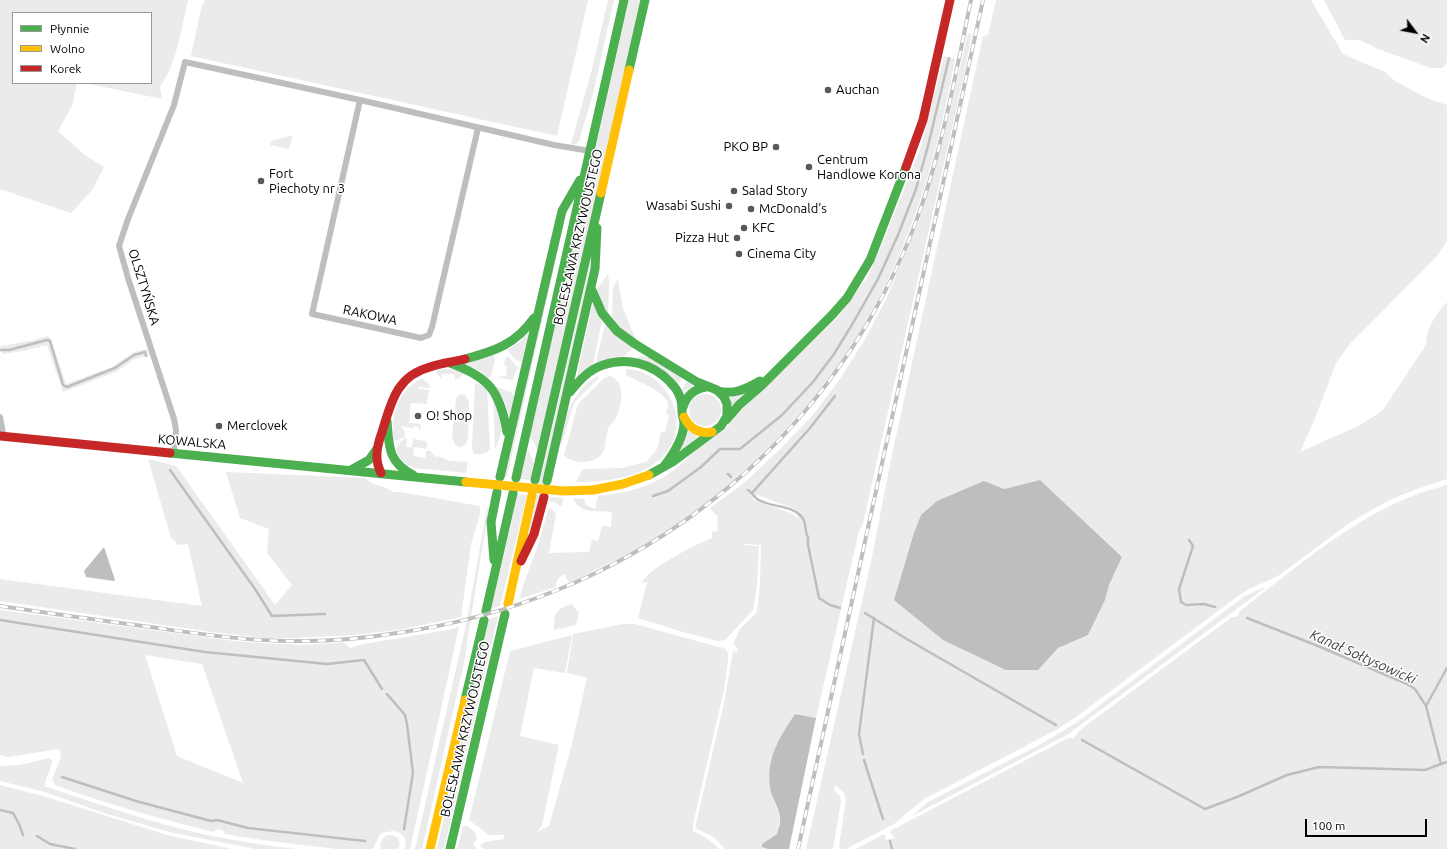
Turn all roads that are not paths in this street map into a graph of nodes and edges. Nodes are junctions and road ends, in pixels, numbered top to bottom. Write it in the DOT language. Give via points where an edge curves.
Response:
graph roads {
  1 [pos="624,0"];
  2 [pos="645,0"];
  3 [pos="950,0"];
  4 [pos="360,100"];
  5 [pos="478,128"];
  6 [pos="590,151"];
  7 [pos="585,172"];
  8 [pos="598,209"];
  9 [pos="591,288"];
  10 [pos="538,311"];
  11 [pos="450,363"];
  12 [pos="773,373"];
  13 [pos="706,387"];
  14 [pos="717,391"];
  15 [pos="566,400"];
  16 [pos="683,411"];
  17 [pos="0,417"];
  18 [pos="386,419"];
  19 [pos="726,420"];
  20 [pos="712,432"];
  21 [pos="1,436"];
  22 [pos="508,439"];
  23 [pos="378,447"];
  24 [pos="174,453"];
  25 [pos="351,470"];
  26 [pos="660,470"];
  27 [pos="381,473"];
  28 [pos="418,477"];
  29 [pos="500,477"];
  30 [pos="516,478"];
  31 [pos="535,480"];
  32 [pos="548,481"];
  33 [pos="497,492"];
  34 [pos="513,493"];
  35 [pos="532,495"];
  36 [pos="544,497"];
  37 [pos="495,568"];
  38 [pos="515,575"];
  39 [pos="508,604"];
  40 [pos="486,611"];
  41 [pos="505,614"];
  42 [pos="484,620"];
  43 [pos="430,849"];
  44 [pos="450,849"];
  1 -- 6 [label="main road, BOLESŁAWA KRZYWOUSTEGO"];
  2 -- 8 [label="main road, BOLESŁAWA KRZYWOUSTEGO"];
  3 -- 12 [label="main road" via="923,120 870,260 847,298"];
  4 -- 5 [label="street"];
  4 -- 5 [label="street, RAKOWA" via="312,314 421,338 429,335"];
  4 -- 24 [label="street, OLSZTYŃSKA" via="185,62 174,105 119,246 174,419"];
  5 -- 6 [label="street"];
  6 -- 7 [label="main road, BOLESŁAWA KRZYWOUSTEGO"];
  7 -- 10 [label="main road" via="562,210"];
  7 -- 30 [label="main road, BOLESŁAWA KRZYWOUSTEGO"];
  8 -- 9 [label="main road" via="595,269"];
  8 -- 31 [label="main road, BOLESŁAWA KRZYWOUSTEGO"];
  9 -- 13 [label="main road" via="610,325 644,350"];
  9 -- 15 [label="main road"];
  10 -- 11 [label="main road" via="526,330 508,345"];
  10 -- 22 [label="main road"];
  11 -- 18 [label="main road" via="429,366 408,377 394,394"];
  11 -- 22 [label="main road" via="478,375 494,390 503,406"];
  12 -- 14 [label="main road" via="738,392"];
  12 -- 19 [label="main road"];
  13 -- 14 [label="main road"];
  13 -- 16 [label="main road" via="692,391 686,398"];
  14 -- 19 [label="main road" via="726,402"];
  15 -- 16 [label="main road" via="576,384 592,370 609,363 627,360 647,365 662,374 682,398"];
  15 -- 32 [label="main road"];
  16 -- 20 [label="main road" via="687,424 693,429 704,433"];
  16 -- 26 [label="main road" via="683,426 678,445"];
  17 -- 21 [label="street" via="3,429"];
  18 -- 23 [label="main road"];
  18 -- 28 [label="main road" via="389,452 402,469"];
  19 -- 20 [label="main road" via="720,428"];
  20 -- 26 [label="main road, KOWALSKA"];
  21 -- 24 [label="main road, KOWALSKA"];
  22 -- 29 [label="main road"];
  23 -- 25 [label="main road" via="370,459"];
  23 -- 27 [label="main road" via="376,460"];
  24 -- 25 [label="main road, KOWALSKA"];
  25 -- 27 [label="main road, KOWALSKA"];
  26 -- 28 [label="main road, KOWALSKA, bridge" via="632,483 593,490 564,491"];
  27 -- 28 [label="main road, KOWALSKA"];
  33 -- 37 [label="main road" via="491,522"];
  34 -- 37 [label="main road"];
  35 -- 38 [label="main road"];
  36 -- 38 [label="main road" via="534,534"];
  37 -- 40 [label="main road"];
  38 -- 39 [label="main road"];
  41 -- 44 [label="main road, BOLESŁAWA KRZYWOUSTEGO"];
  42 -- 43 [label="main road, BOLESŁAWA KRZYWOUSTEGO"];
}
